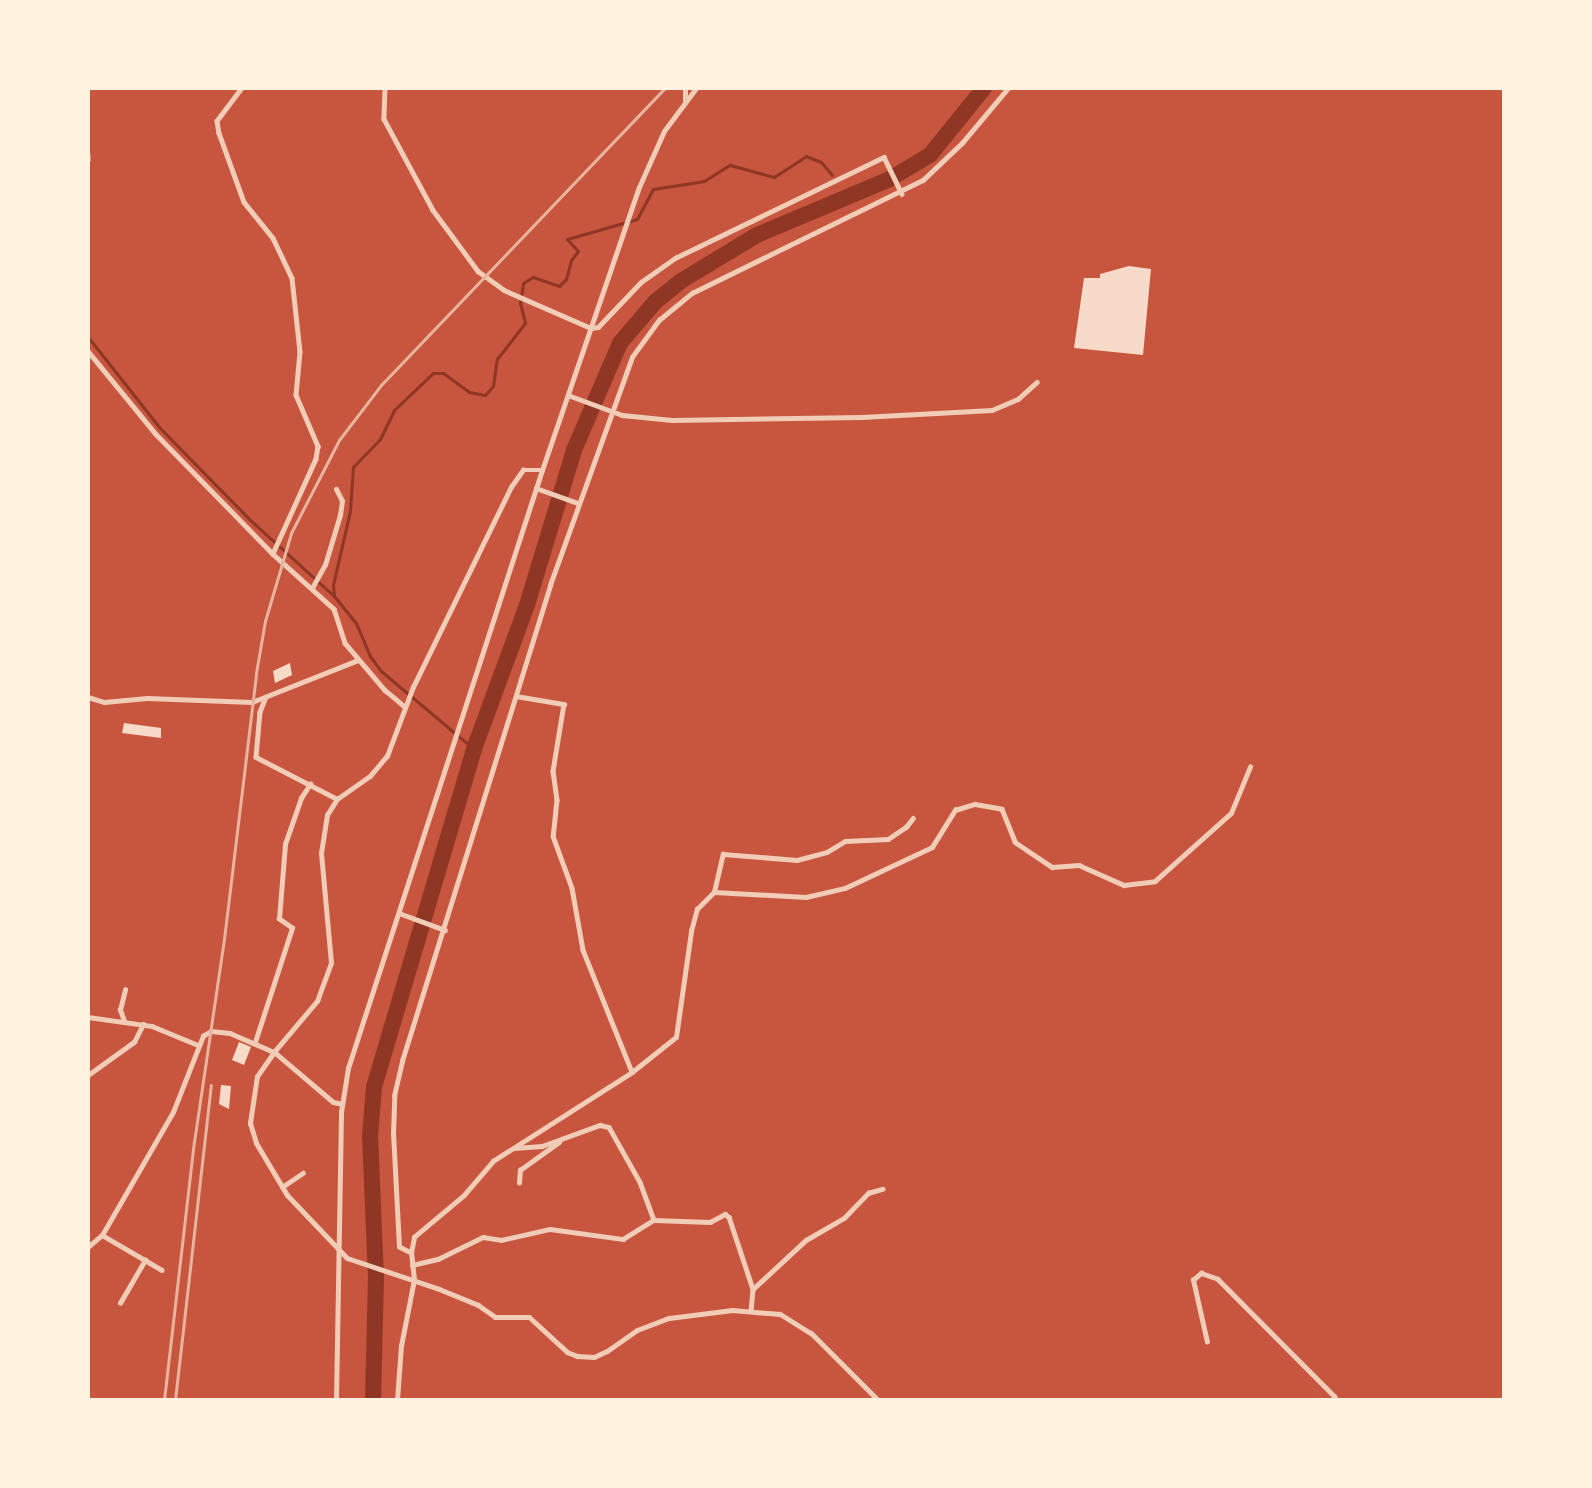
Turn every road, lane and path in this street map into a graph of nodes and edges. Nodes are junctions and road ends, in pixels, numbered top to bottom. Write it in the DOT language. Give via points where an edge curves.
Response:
graph roads {
  1 [pos="242,88"];
  2 [pos="385,88"];
  3 [pos="686,88"];
  4 [pos="696,88"];
  5 [pos="1008,88"];
  6 [pos="685,100"];
  7 [pos="88,155"];
  8 [pos="88,160"];
  9 [pos="901,193"];
  10 [pos="591,328"];
  11 [pos="88,351"];
  12 [pos="1037,382"];
  13 [pos="568,395"];
  14 [pos="612,412"];
  15 [pos="542,470"];
  16 [pos="536,488"];
  17 [pos="336,489"];
  18 [pos="577,502"];
  19 [pos="274,552"];
  20 [pos="313,587"];
  21 [pos="358,660"];
  22 [pos="516,696"];
  23 [pos="88,697"];
  24 [pos="266,697"];
  25 [pos="405,704"];
  26 [pos="1250,767"];
  27 [pos="310,784"];
  28 [pos="337,799"];
  29 [pos="913,818"];
  30 [pos="714,892"];
  31 [pos="401,914"];
  32 [pos="444,930"];
  33 [pos="125,990"];
  34 [pos="88,1017"];
  35 [pos="124,1021"];
  36 [pos="143,1023"];
  37 [pos="255,1042"];
  38 [pos="198,1045"];
  39 [pos="274,1052"];
  40 [pos="632,1072"];
  41 [pos="88,1075"];
  42 [pos="342,1104"];
  43 [pos="561,1140"];
  44 [pos="514,1149"];
  45 [pos="303,1173"];
  46 [pos="519,1183"];
  47 [pos="284,1185"];
  48 [pos="882,1189"];
  49 [pos="654,1220"];
  50 [pos="102,1235"];
  51 [pos="88,1247"];
  52 [pos="339,1251"];
  53 [pos="411,1253"];
  54 [pos="145,1260"];
  55 [pos="412,1265"];
  56 [pos="162,1270"];
  57 [pos="414,1280"];
  58 [pos="753,1288"];
  59 [pos="120,1303"];
  60 [pos="751,1311"];
  61 [pos="1207,1342"];
  62 [pos="1335,1398"];
  63 [pos="336,1400"];
  64 [pos="397,1400"];
  65 [pos="878,1400"];
  1 -- 19 [label="street" via="217,121 219,133 244,202 273,238 292,278 300,352 296,395 318,446 316,459"];
  2 -- 10 [label="street" via="384,119 433,210 483,277"];
  3 -- 6 [label="street"];
  4 -- 6 [label="street"];
  5 -- 9 [label="street" via="1000,102 943,163"];
  6 -- 10 [label="street" via="656,145"];
  7 -- 8 [label="street"];
  9 -- 10 [label="street" via="885,159 675,258 641,282 598,327"];
  9 -- 14 [label="street" via="742,266 680,302 638,347"];
  10 -- 13 [label="street"];
  11 -- 19 [label="street" via="155,433"];
  12 -- 14 [label="street" via="1018,399 992,410 960,414 672,420"];
  13 -- 14 [label="street"];
  13 -- 15 [label="street"];
  14 -- 18 [label="street"];
  15 -- 16 [label="street"];
  15 -- 25 [label="street" via="523,471 511,487"];
  16 -- 18 [label="street"];
  16 -- 31 [label="street"];
  17 -- 20 [label="street" via="342,501 340,515 319,580"];
  18 -- 22 [label="street"];
  19 -- 20 [label="street"];
  20 -- 21 [label="street" via="334,609 345,643"];
  21 -- 24 [label="street"];
  21 -- 25 [label="street"];
  22 -- 32 [label="street"];
  22 -- 40 [label="street" via="564,704 553,771 557,800 553,836 572,888 583,950"];
  23 -- 24 [label="street" via="104,702 147,698 252,702"];
  24 -- 27 [label="street" via="260,712 256,757"];
  25 -- 28 [label="street" via="387,756 370,776"];
  26 -- 30 [label="street" via="1231,813 1155,881 1124,885 1079,865 1052,867 1015,842 1002,809 975,804 955,810 932,847 845,888 806,897"];
  27 -- 28 [label="street"];
  27 -- 37 [label="street" via="285,844 279,919 292,928"];
  28 -- 39 [label="street" via="321,835 331,963 317,1001"];
  29 -- 30 [label="street" via="888,839 845,841 827,852 797,860 778,861 728,852 723,854"];
  30 -- 40 [label="street" via="697,909 691,931 676,1037"];
  31 -- 32 [label="street"];
  31 -- 42 [label="street" via="348,1068"];
  32 -- 53 [label="street" via="394,1096 399,1247"];
  33 -- 35 [label="street" via="120,1010"];
  34 -- 35 [label="street"];
  35 -- 36 [label="street"];
  36 -- 38 [label="street"];
  36 -- 41 [label="street" via="134,1042"];
  37 -- 38 [label="street" via="211,1031"];
  37 -- 39 [label="street"];
  38 -- 50 [label="street" via="173,1112"];
  39 -- 42 [label="street" via="333,1102"];
  39 -- 47 [label="street" via="257,1076 250,1123 256,1143"];
  40 -- 44 [label="street"];
  42 -- 52 [label="street"];
  43 -- 44 [label="street"];
  43 -- 46 [label="street" via="520,1170"];
  43 -- 49 [label="street" via="600,1125 614,1130"];
  44 -- 53 [label="street" via="494,1161 464,1194 414,1237"];
  45 -- 47 [label="street"];
  47 -- 52 [label="street"];
  48 -- 58 [label="street" via="868,1193 844,1218 806,1240"];
  49 -- 55 [label="street" via="623,1239 549,1229 501,1240 480,1238 438,1259"];
  49 -- 58 [label="street" via="710,1222 728,1215"];
  50 -- 51 [label="street"];
  50 -- 54 [label="street"];
  52 -- 57 [label="street" via="347,1258"];
  52 -- 63 [label="street"];
  53 -- 55 [label="street"];
  54 -- 56 [label="street"];
  54 -- 59 [label="street"];
  55 -- 57 [label="street"];
  57 -- 60 [label="street" via="478,1305 495,1317 530,1317 567,1352 577,1356 594,1357 651,1322"];
  57 -- 64 [label="street" via="401,1346"];
  58 -- 60 [label="street"];
  60 -- 65 [label="street" via="780,1314 798,1322"];
  61 -- 62 [label="street" via="1193,1280 1201,1273 1218,1279"];
}
